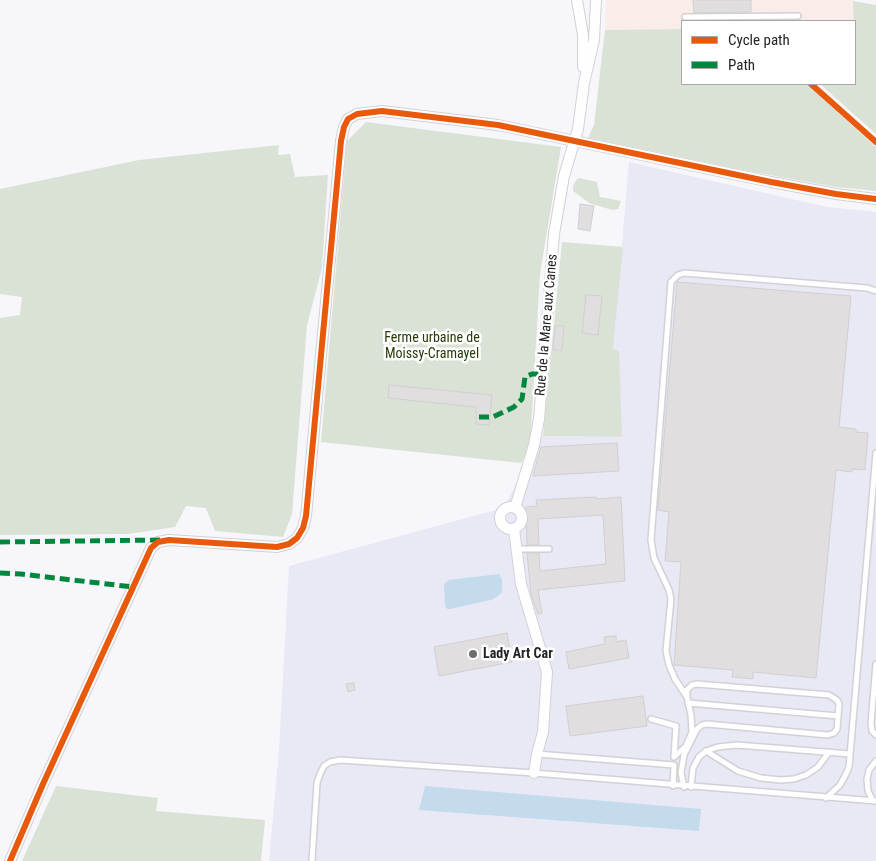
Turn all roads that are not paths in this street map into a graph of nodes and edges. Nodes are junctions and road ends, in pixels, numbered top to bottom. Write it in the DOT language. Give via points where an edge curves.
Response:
graph roads {
  1 [pos="577,0"];
  2 [pos="596,0"];
  3 [pos="798,16"];
  4 [pos="685,17"];
  5 [pos="584,83"];
  6 [pos="574,141"];
  7 [pos="876,199"];
  8 [pos="876,291"];
  9 [pos="876,453"];
  10 [pos="515,508"];
  11 [pos="514,530"];
  12 [pos="549,548"];
  13 [pos="517,549"];
  14 [pos="876,664"];
  15 [pos="687,700"];
  16 [pos="838,716"];
  17 [pos="651,720"];
  18 [pos="876,735"];
  19 [pos="706,751"];
  20 [pos="829,752"];
  21 [pos="537,754"];
  22 [pos="850,754"];
  23 [pos="674,757"];
  24 [pos="876,761"];
  25 [pos="674,765"];
  26 [pos="534,773"];
  27 [pos="673,786"];
  28 [pos="684,787"];
  29 [pos="691,787"];
  30 [pos="826,798"];
  31 [pos="875,801"];
  32 [pos="10,861"];
  33 [pos="312,861"];
  1 -- 5 [label="street" via="583,35"];
  2 -- 5 [label="street" via="594,40"];
  3 -- 4 [label="lane"];
  5 -- 6 [label="street, Rue de la Mare aux Canes"];
  6 -- 7 [label="street" via="771,182"];
  6 -- 10 [label="street, Rue de la Mare aux Canes" via="554,234 539,419"];
  6 -- 32 [label="street" via="498,125 382,111 357,114 348,119 342,141 303,528 298,538 277,547 169,540 158,542 152,548"];
  8 -- 15 [label="lane" via="684,273 671,282 651,540 654,558 671,599 666,651 669,666"];
  9 -- 22 [label="lane"];
  10 -- 11 [label="street" via="522,518"];
  10 -- 11 [label="street" via="506,509 500,516 503,526"];
  11 -- 13 [label="street"];
  12 -- 13 [label="lane"];
  13 -- 21 [label="street" via="521,584 547,672 543,732"];
  14 -- 18 [label="lane" via="871,723"];
  15 -- 16 [label="lane"];
  15 -- 16 [label="lane" via="687,690 697,684 829,695 837,700"];
  15 -- 23 [label="lane" via="692,732 686,746"];
  16 -- 28 [label="lane" via="837,729 828,735 702,725 684,755 681,773"];
  17 -- 23 [label="lane" via="676,726"];
  19 -- 20 [label="lane" via="737,745"];
  19 -- 20 [label="lane" via="738,771 781,780 806,775 818,767"];
  19 -- 29 [label="lane" via="693,768"];
  20 -- 22 [label="lane"];
  21 -- 25 [label="lane"];
  21 -- 26 [label="street"];
  22 -- 30 [label="lane" via="840,785"];
  23 -- 25 [label="lane"];
  24 -- 31 [label="lane" via="867,779 868,792"];
  25 -- 27 [label="lane"];
  26 -- 27 [label="lane"];
  26 -- 33 [label="lane" via="340,760 330,762 324,766 317,784"];
  27 -- 28 [label="lane"];
  28 -- 29 [label="lane"];
  29 -- 30 [label="lane"];
  30 -- 31 [label="lane"];
}
